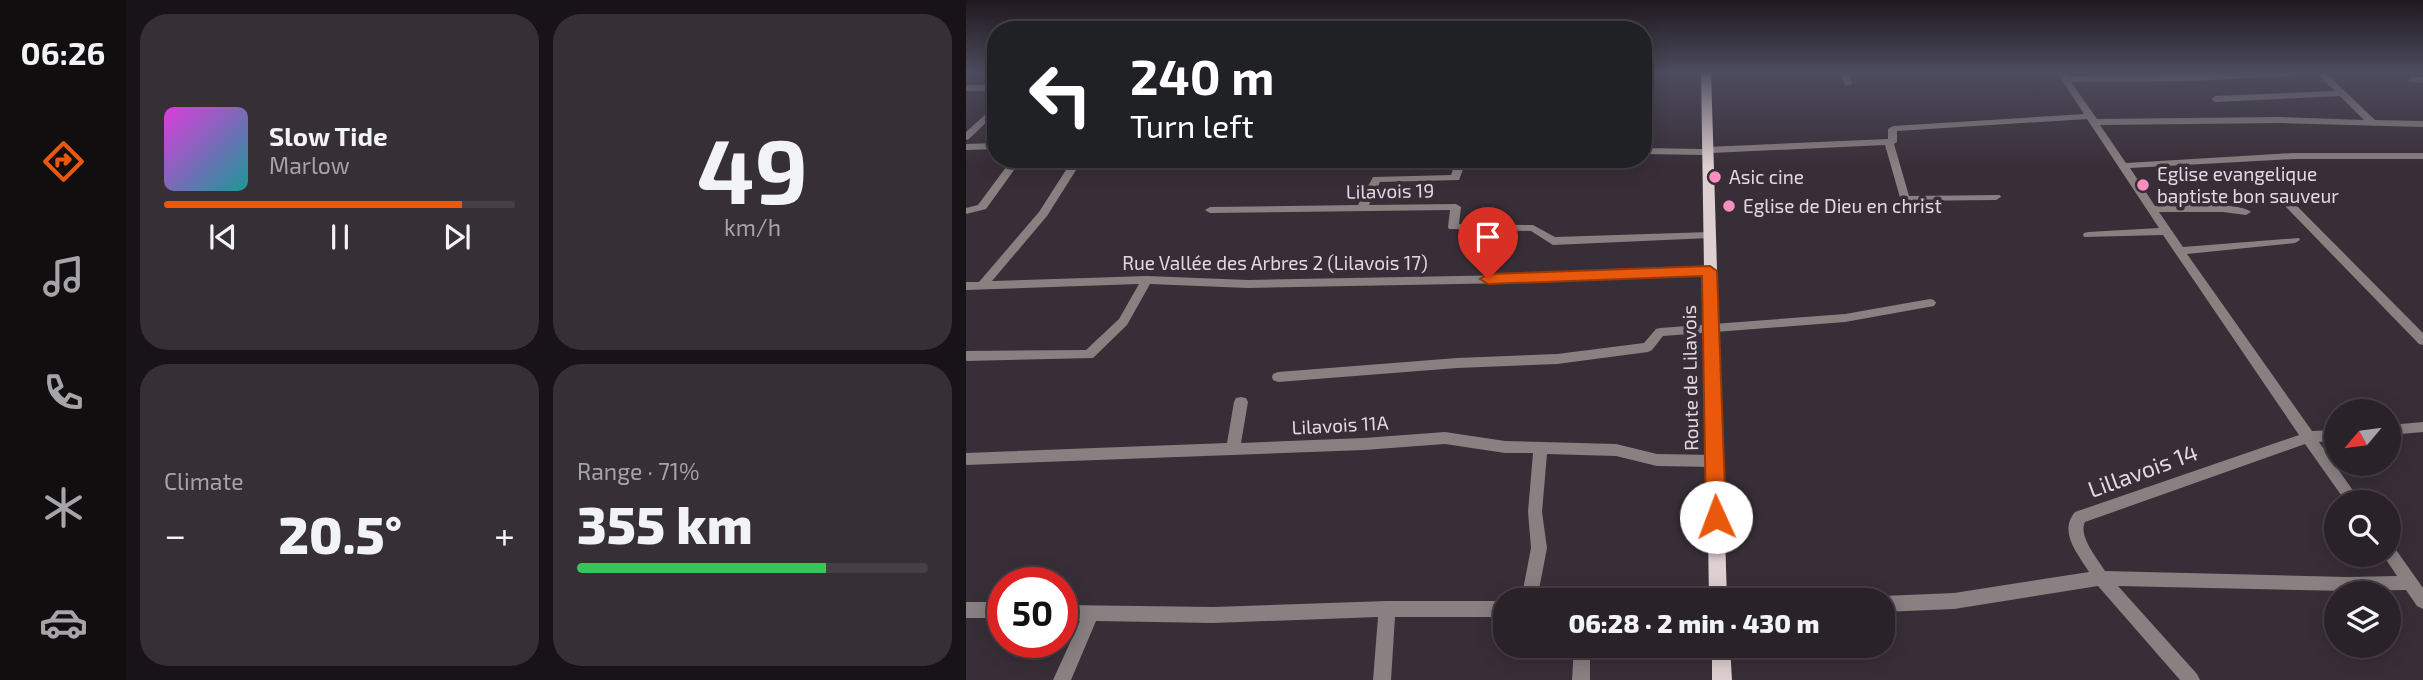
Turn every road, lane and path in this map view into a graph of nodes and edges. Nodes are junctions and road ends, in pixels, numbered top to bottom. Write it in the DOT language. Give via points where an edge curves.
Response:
graph roads {
  1 [pos="1706,103"];
  2 [pos="2081,103"];
  3 [pos="2352,103"];
  4 [pos="987,117"];
  5 [pos="2092,119"];
  6 [pos="2372,122"];
  7 [pos="2423,124"];
  8 [pos="966,137"];
  9 [pos="1889,142"];
  10 [pos="987,146"];
  11 [pos="966,147"];
  12 [pos="1652,151"];
  13 [pos="1707,151"];
  14 [pos="2423,156"];
  15 [pos="2122,166"];
  16 [pos="1011,168"];
  17 [pos="1071,168"];
  18 [pos="1459,168"];
  19 [pos="1996,197"];
  20 [pos="2289,204"];
  21 [pos="1362,208"];
  22 [pos="2151,209"];
  23 [pos="1210,210"];
  24 [pos="966,211"];
  25 [pos="2246,212"];
  26 [pos="2165,231"];
  27 [pos="1710,235"];
  28 [pos="2088,235"];
  29 [pos="2295,240"];
  30 [pos="2179,251"];
  31 [pos="1710,271"];
  32 [pos="1147,280"];
  33 [pos="982,285"];
  34 [pos="966,286"];
  35 [pos="1930,303"];
  36 [pos="1712,329"];
  37 [pos="2423,341"];
  38 [pos="966,356"];
  39 [pos="1278,377"];
  40 [pos="1241,402"];
  41 [pos="2423,427"];
  42 [pos="2401,429"];
  43 [pos="2324,436"];
  44 [pos="2309,438"];
  45 [pos="1541,447"];
  46 [pos="1233,448"];
  47 [pos="966,459"];
  48 [pos="1714,461"];
  49 [pos="2346,490"];
  50 [pos="2400,567"];
  51 [pos="2101,578"];
  52 [pos="2411,583"];
  53 [pos="1531,588"];
  54 [pos="1718,588"];
  55 [pos="2423,601"];
  56 [pos="1895,603"];
  57 [pos="1387,609"];
  58 [pos="1493,609"];
  59 [pos="966,610"];
  60 [pos="987,610"];
  61 [pos="1078,614"];
  62 [pos="1091,615"];
  63 [pos="1582,658"];
  64 [pos="1721,658"];
  65 [pos="1062,680"];
  66 [pos="1382,680"];
  67 [pos="1581,680"];
  68 [pos="1722,680"];
  69 [pos="2191,680"];
  1 -- 13 [label="main road, Route de Lilavois"];
  2 -- 5 [label="street"];
  3 -- 6 [label="street"];
  4 -- 8 [label="street"];
  5 -- 6 [label="street"];
  5 -- 9 [label="street" via="1893,129"];
  5 -- 15 [label="street"];
  6 -- 7 [label="street"];
  9 -- 13 [label="street"];
  9 -- 19 [label="street" via="1905,199"];
  10 -- 11 [label="street"];
  12 -- 13 [label="street"];
  13 -- 27 [label="main road, Route de Lilavois"];
  14 -- 15 [label="street" via="2294,156"];
  15 -- 22 [label="street"];
  16 -- 24 [label="street" via="982,207"];
  17 -- 33 [label="street" via="1043,214"];
  18 -- 21 [label="street" via="1455,178 1377,179"];
  20 -- 37 [label="street"];
  21 -- 23 [label="street, Lilavois 19"];
  21 -- 27 [label="street, Lilavois 19" via="1457,207 1453,227 1534,228 1553,241"];
  22 -- 25 [label="street"];
  22 -- 26 [label="street"];
  26 -- 28 [label="street"];
  26 -- 30 [label="street"];
  27 -- 31 [label="main road, Route de Lilavois"];
  29 -- 30 [label="street"];
  30 -- 44 [label="street"];
  31 -- 32 [label="street, Rue Vallée des Arbres 2 (Lilavois 17)" via="1276,283"];
  31 -- 36 [label="main road, Route de Lilavois"];
  32 -- 33 [label="street, Rue Vallée des Arbres 2 (Lilavois 17)"];
  32 -- 38 [label="street" via="1123,322 1089,355"];
  33 -- 34 [label="street, Rue Vallée des Arbres 2 (Lilavois 17)"];
  35 -- 36 [label="street" via="1845,318"];
  36 -- 39 [label="street" via="1660,332 1648,347 1557,359"];
  36 -- 48 [label="main road, Route de Lilavois"];
  40 -- 46 [label="street"];
  41 -- 42 [label="street"];
  43 -- 44 [label="street, Lillavois 14"];
  44 -- 49 [label="street"];
  44 -- 51 [label="street, Lillavois 14" via="2080,517 2075,534"];
  45 -- 46 [label="street, Lilavois 11A" via="1445,438"];
  45 -- 48 [label="street, Lilavois 11A" via="1616,450 1657,460"];
  45 -- 53 [label="street" via="1535,512 1539,548"];
  46 -- 47 [label="street, Lilavois 11A"];
  48 -- 54 [label="main road, Route de Lilavois"];
  50 -- 52 [label="street"];
  51 -- 52 [label="street"];
  51 -- 56 [label="street" via="1954,601"];
  51 -- 69 [label="street"];
  52 -- 55 [label="street"];
  57 -- 58 [label="street"];
  57 -- 62 [label="street"];
  57 -- 66 [label="street"];
  59 -- 60 [label="street"];
  61 -- 62 [label="street"];
  62 -- 65 [label="street"];
  63 -- 67 [label="street"];
  64 -- 68 [label="main road"];
}
